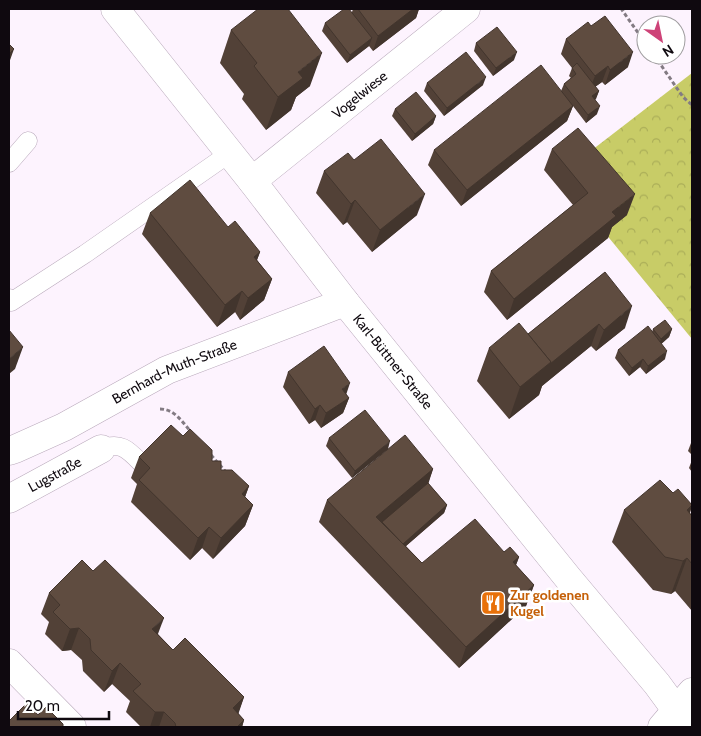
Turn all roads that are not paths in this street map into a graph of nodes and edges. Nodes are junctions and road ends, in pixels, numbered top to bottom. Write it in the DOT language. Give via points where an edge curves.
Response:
graph roads {
  1 [pos="115,9"];
  2 [pos="466,9"];
  3 [pos="28,141"];
  4 [pos="230,153"];
  5 [pos="9,163"];
  6 [pos="252,181"];
  7 [pos="9,298"];
  8 [pos="345,302"];
  9 [pos="101,449"];
  10 [pos="9,451"];
  11 [pos="144,466"];
  12 [pos="9,499"];
  13 [pos="9,663"];
  14 [pos="680,714"];
  15 [pos="72,727"];
  1 -- 4 [label="street, Karl-Büttner-Straße"];
  2 -- 6 [label="street, Vogelwiese"];
  3 -- 5 [label="lane"];
  4 -- 6 [label="street, Karl-Büttner-Straße"];
  4 -- 7 [label="lane" via="77,259 11,302"];
  6 -- 8 [label="street, Karl-Büttner-Straße"];
  8 -- 10 [label="street, Bernhard-Muth-Straße" via="167,370 64,427"];
  8 -- 14 [label="street, Karl-Büttner-Straße"];
  9 -- 11 [label="lane" via="109,445 126,449"];
  9 -- 12 [label="street, Lugstraße"];
  13 -- 15 [label="street"];
}
